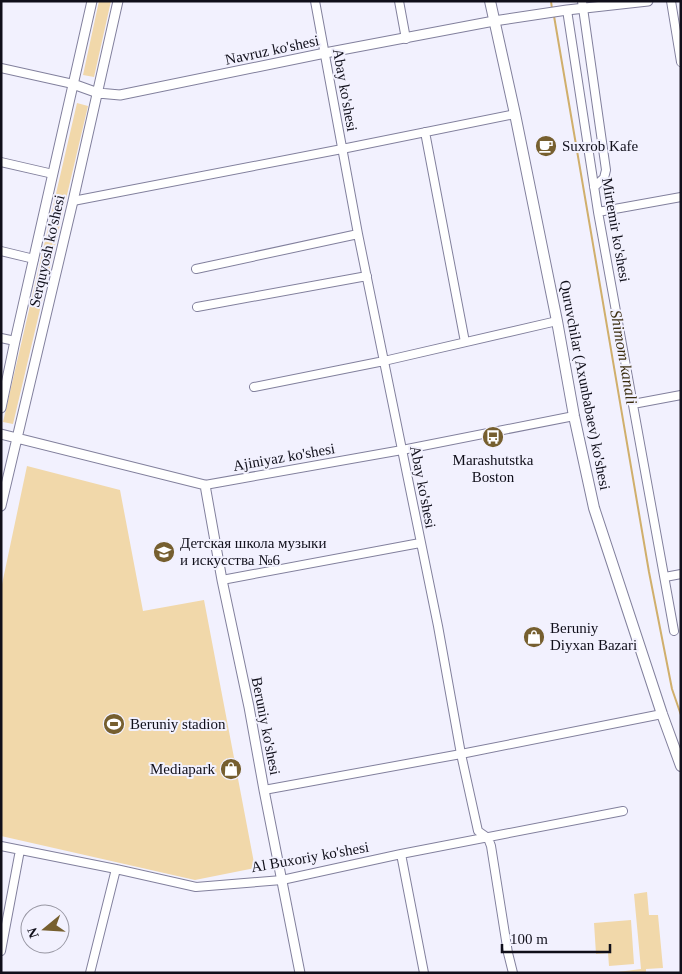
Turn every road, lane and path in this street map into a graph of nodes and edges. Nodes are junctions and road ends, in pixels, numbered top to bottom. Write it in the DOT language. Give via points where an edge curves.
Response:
graph roads {
  1 [pos="92,1"];
  2 [pos="118,1"];
  3 [pos="315,1"];
  4 [pos="399,1"];
  5 [pos="490,1"];
  6 [pos="648,1"];
  7 [pos="671,1"];
  8 [pos="582,5"];
  9 [pos="565,11"];
  10 [pos="494,21"];
  11 [pos="406,39"];
  12 [pos="325,53"];
  13 [pos="681,62"];
  14 [pos="1,68"];
  15 [pos="73,84"];
  16 [pos="98,93"];
  17 [pos="515,114"];
  18 [pos="425,132"];
  19 [pos="342,149"];
  20 [pos="1,162"];
  21 [pos="53,174"];
  22 [pos="594,187"];
  23 [pos="681,197"];
  24 [pos="73,202"];
  25 [pos="598,212"];
  26 [pos="358,234"];
  27 [pos="1,251"];
  28 [pos="34,259"];
  29 [pos="196,269"];
  30 [pos="367,276"];
  31 [pos="197,307"];
  32 [pos="557,321"];
  33 [pos="1,338"];
  34 [pos="15,341"];
  35 [pos="465,342"];
  36 [pos="384,360"];
  37 [pos="254,387"];
  38 [pos="681,395"];
  39 [pos="633,404"];
  40 [pos="1,408"];
  41 [pos="574,416"];
  42 [pos="1,434"];
  43 [pos="16,438"];
  44 [pos="402,450"];
  45 [pos="205,485"];
  46 [pos="1,506"];
  47 [pos="420,543"];
  48 [pos="681,574"];
  49 [pos="665,577"];
  50 [pos="222,580"];
  51 [pos="674,631"];
  52 [pos="662,714"];
  53 [pos="461,754"];
  54 [pos="681,766"];
  55 [pos="264,790"];
  56 [pos="623,811"];
  57 [pos="488,838"];
  58 [pos="1,846"];
  59 [pos="20,850"];
  60 [pos="401,854"];
  61 [pos="116,869"];
  62 [pos="282,880"];
  63 [pos="1,951"];
  64 [pos="90,973"];
  65 [pos="300,973"];
  66 [pos="424,973"];
  67 [pos="513,973"];
  1 -- 15 [label="street, Serquyosh ko'shesi"];
  2 -- 16 [label="street, Serquyosh ko'shesi"];
  3 -- 12 [label="street, Abay ko'shesi"];
  4 -- 11 [label="street"];
  5 -- 10 [label="main road, Quruvchilar (Axunbabaev) ko'shesi"];
  6 -- 8 [label="street"];
  7 -- 13 [label="street"];
  8 -- 9 [label="street"];
  8 -- 22 [label="street" via="606,170 604,178"];
  9 -- 10 [label="street, Navruz ko'shesi"];
  9 -- 22 [label="street, Mirtemir ko'shesi"];
  10 -- 11 [label="street, Navruz ko'shesi"];
  10 -- 17 [label="main road, Quruvchilar (Axunbabaev) ko'shesi"];
  11 -- 12 [label="street, Navruz ko'shesi"];
  12 -- 16 [label="street, Navruz ko'shesi" via="120,96"];
  12 -- 19 [label="street, Abay ko'shesi"];
  14 -- 15 [label="street, Navruz ko'shesi"];
  15 -- 16 [label="street, Navruz ko'shesi"];
  15 -- 21 [label="street, Serquyosh ko'shesi"];
  16 -- 24 [label="street, Serquyosh ko'shesi"];
  17 -- 18 [label="street"];
  17 -- 32 [label="main road, Quruvchilar (Axunbabaev) ko'shesi"];
  18 -- 19 [label="street"];
  18 -- 35 [label="street"];
  19 -- 24 [label="street"];
  19 -- 26 [label="street, Abay ko'shesi"];
  20 -- 21 [label="street"];
  21 -- 28 [label="street, Serquyosh ko'shesi"];
  22 -- 25 [label="street, Mirtemir ko'shesi"];
  23 -- 25 [label="street"];
  24 -- 43 [label="street, Serquyosh ko'shesi"];
  25 -- 39 [label="street, Mirtemir ko'shesi"];
  26 -- 29 [label="street"];
  26 -- 30 [label="street, Abay ko'shesi"];
  27 -- 28 [label="street"];
  28 -- 34 [label="street, Serquyosh ko'shesi"];
  30 -- 31 [label="street"];
  30 -- 36 [label="street, Abay ko'shesi"];
  32 -- 35 [label="street"];
  32 -- 41 [label="main road, Quruvchilar (Axunbabaev) ko'shesi"];
  33 -- 34 [label="street"];
  34 -- 40 [label="street, Serquyosh ko'shesi"];
  35 -- 36 [label="street"];
  36 -- 37 [label="street"];
  36 -- 44 [label="street, Abay ko'shesi"];
  38 -- 39 [label="street"];
  39 -- 49 [label="street, Mirtemir ko'shesi"];
  41 -- 44 [label="street, Ajiniyaz ko'shesi"];
  41 -- 52 [label="main road, Quruvchilar (Axunbabaev) ko'shesi" via="594,508"];
  42 -- 43 [label="street, Ajiniyaz ko'shesi"];
  43 -- 45 [label="street, Ajiniyaz ko'shesi"];
  43 -- 46 [label="street, Serquyosh ko'shesi"];
  44 -- 45 [label="street, Ajiniyaz ko'shesi"];
  44 -- 47 [label="street, Abay ko'shesi"];
  45 -- 50 [label="street, Beruniy ko'shesi"];
  47 -- 50 [label="street"];
  47 -- 53 [label="street, Abay ko'shesi"];
  48 -- 49 [label="street"];
  49 -- 51 [label="street, Mirtemir ko'shesi"];
  50 -- 55 [label="street, Beruniy ko'shesi"];
  52 -- 53 [label="street"];
  52 -- 54 [label="main road, Quruvchilar (Axunbabaev) ko'shesi"];
  53 -- 55 [label="street"];
  53 -- 57 [label="street, Abay ko'shesi" via="478,831"];
  55 -- 62 [label="street, Beruniy ko'shesi"];
  56 -- 57 [label="street, Al Buxoriy ko'shesi"];
  57 -- 60 [label="street, Al Buxoriy ko'shesi"];
  57 -- 67 [label="street, Abay ko'shesi"];
  58 -- 59 [label="street, Al Buxoriy ko'shesi"];
  59 -- 61 [label="street, Al Buxoriy ko'shesi"];
  59 -- 63 [label="street"];
  60 -- 62 [label="street, Al Buxoriy ko'shesi"];
  60 -- 66 [label="street"];
  61 -- 62 [label="street, Al Buxoriy ko'shesi" via="196,888"];
  61 -- 64 [label="street"];
  62 -- 65 [label="street, Beruniy ko'shesi"];
}
